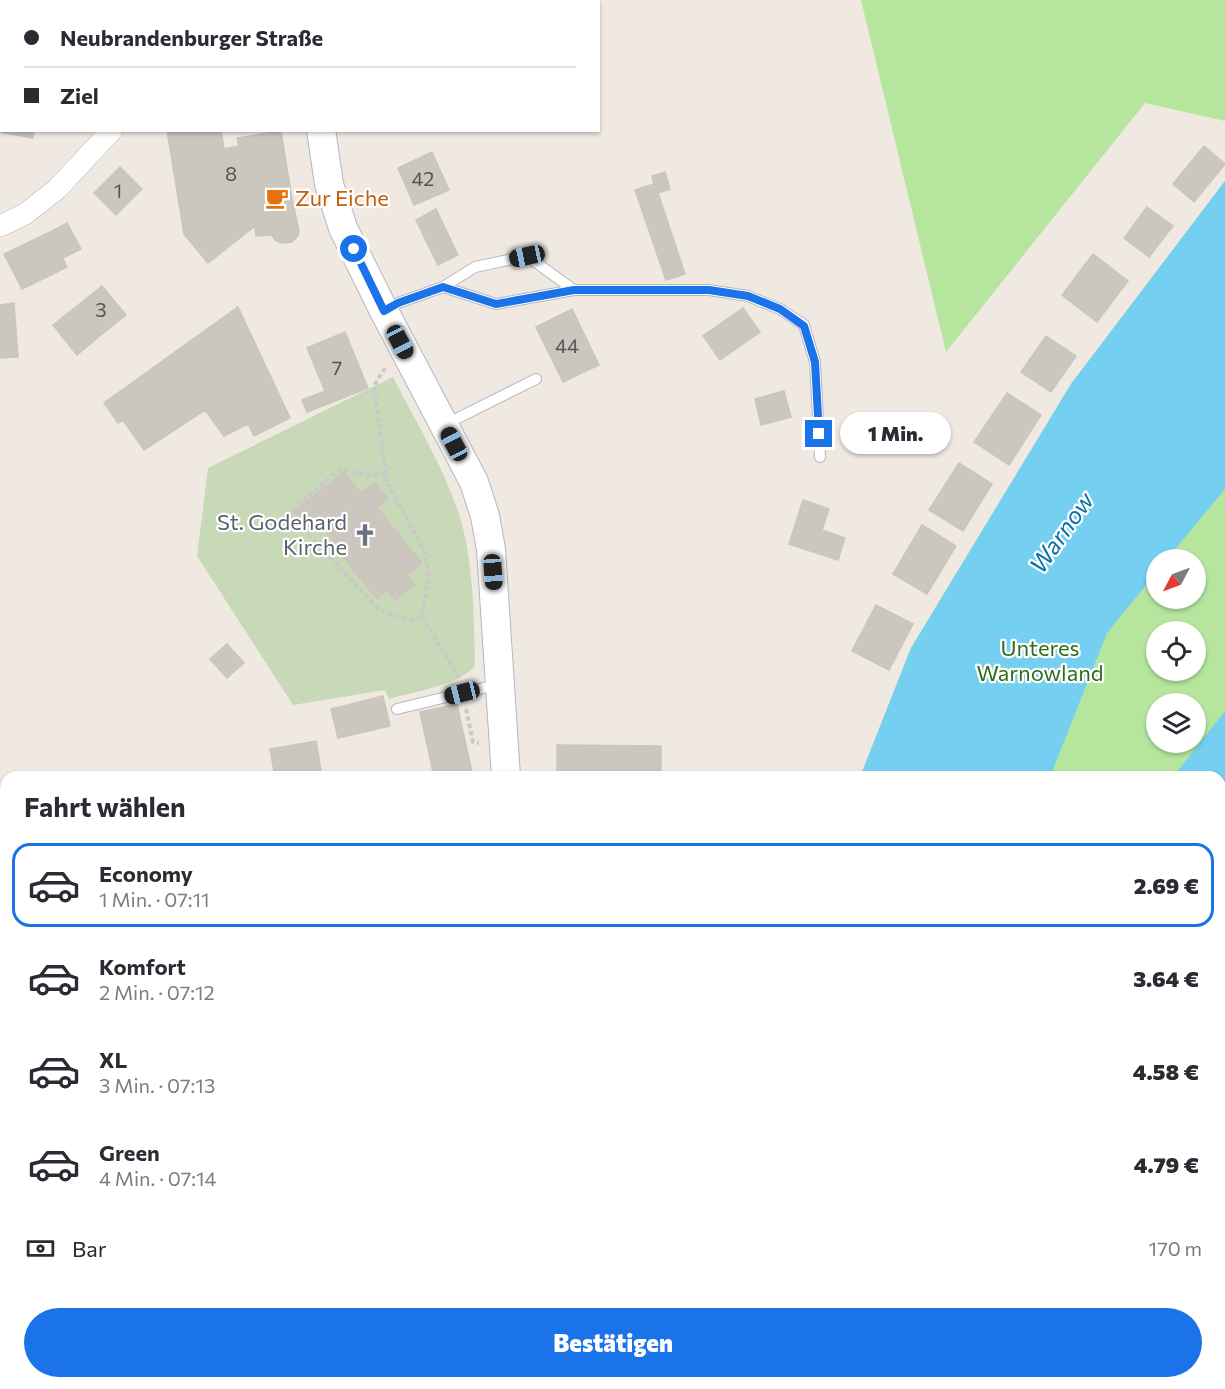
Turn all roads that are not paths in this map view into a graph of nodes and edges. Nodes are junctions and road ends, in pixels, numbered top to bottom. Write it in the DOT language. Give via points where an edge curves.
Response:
graph roads {
  1 [pos="110,132"];
  2 [pos="321,132"];
  3 [pos="0,226"];
  4 [pos="443,287"];
  5 [pos="574,290"];
  6 [pos="384,311"];
  7 [pos="536,379"];
  8 [pos="444,425"];
  9 [pos="820,457"];
  10 [pos="500,684"];
  11 [pos="398,709"];
  12 [pos="506,771"];
  1 -- 3 [label="street" via="57,189 25,214"];
  2 -- 6 [label="main road" via="329,184 343,228"];
  4 -- 5 [label="lane" via="496,304"];
  4 -- 5 [label="lane" via="475,267 527,256"];
  4 -- 6 [label="lane"];
  5 -- 9 [label="lane" via="709,290 748,296 780,309 804,326 815,362"];
  6 -- 8 [label="main road"];
  7 -- 8 [label="lane"];
  8 -- 10 [label="main road" via="474,482 485,516 491,549"];
  10 -- 11 [label="lane"];
  10 -- 12 [label="main road"];
}
